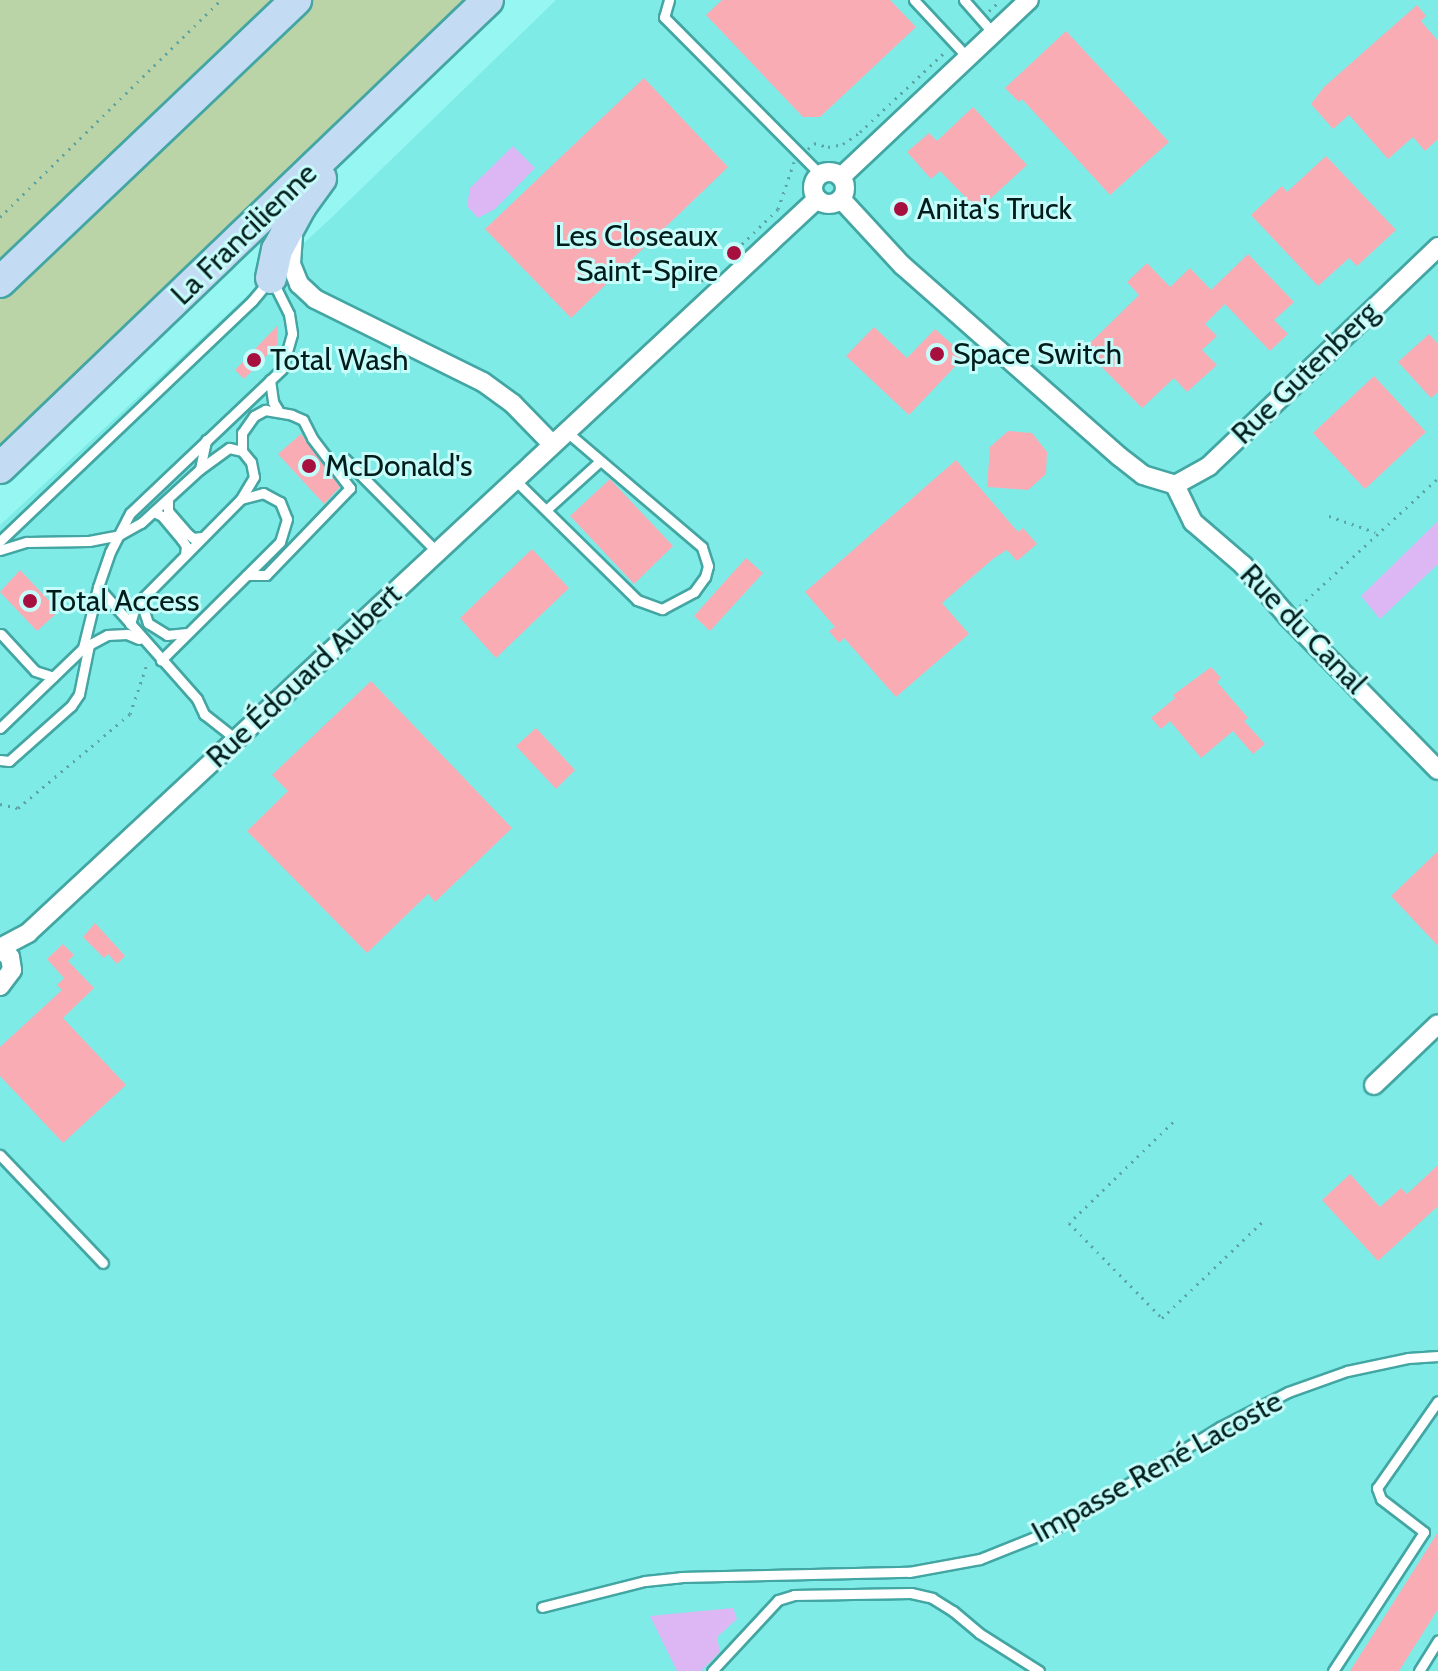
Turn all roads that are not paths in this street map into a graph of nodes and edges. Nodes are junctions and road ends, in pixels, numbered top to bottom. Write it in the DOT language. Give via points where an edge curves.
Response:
graph roads {
  1 [pos="296,0"];
  2 [pos="488,0"];
  3 [pos="669,0"];
  4 [pos="914,0"];
  5 [pos="964,0"];
  6 [pos="1029,0"];
  7 [pos="994,34"];
  8 [pos="441,44"];
  9 [pos="968,58"];
  10 [pos="820,174"];
  11 [pos="841,177"];
  12 [pos="817,199"];
  13 [pos="841,199"];
  14 [pos="293,223"];
  15 [pos="1438,247"];
  16 [pos="271,278"];
  17 [pos="0,282"];
  18 [pos="270,380"];
  19 [pos="250,399"];
  20 [pos="278,410"];
  21 [pos="252,419"];
  22 [pos="566,431"];
  23 [pos="206,440"];
  24 [pos="242,451"];
  25 [pos="345,459"];
  26 [pos="599,462"];
  27 [pos="0,468"];
  28 [pos="200,469"];
  29 [pos="514,479"];
  30 [pos="1170,484"];
  31 [pos="241,499"];
  32 [pos="168,501"];
  33 [pos="546,510"];
  34 [pos="154,512"];
  35 [pos="119,535"];
  36 [pos="202,537"];
  37 [pos="0,541"];
  38 [pos="0,550"];
  39 [pos="436,551"];
  40 [pos="185,555"];
  41 [pos="247,575"];
  42 [pos="98,587"];
  43 [pos="144,597"];
  44 [pos="130,624"];
  45 [pos="188,633"];
  46 [pos="0,634"];
  47 [pos="142,641"];
  48 [pos="86,646"];
  49 [pos="161,660"];
  50 [pos="53,677"];
  51 [pos="0,728"];
  52 [pos="237,740"];
  53 [pos="0,760"];
  54 [pos="1438,770"];
  55 [pos="4,954"];
  56 [pos="0,986"];
  57 [pos="1438,1024"];
  58 [pos="1374,1085"];
  59 [pos="0,1155"];
  60 [pos="103,1263"];
  61 [pos="1438,1356"];
  62 [pos="1438,1401"];
  63 [pos="542,1607"];
  64 [pos="1438,1641"];
  65 [pos="712,1671"];
  66 [pos="1039,1671"];
  67 [pos="1333,1671"];
  68 [pos="1420,1671"];
  1 -- 17 [label="highway"];
  2 -- 8 [label="highway, La Francilienne"];
  3 -- 10 [label="lane" via="664,17"];
  4 -- 9 [label="lane"];
  5 -- 7 [label="lane"];
  6 -- 7 [label="street"];
  7 -- 9 [label="street"];
  8 -- 14 [label="highway" via="439,67 320,179"];
  8 -- 27 [label="highway, La Francilienne"];
  9 -- 11 [label="street"];
  10 -- 11 [label="street" via="829,171"];
  10 -- 12 [label="street" via="813,186"];
  11 -- 13 [label="street"];
  12 -- 13 [label="street" via="827,204"];
  12 -- 22 [label="street, Rue Édouard Aubert"];
  13 -- 30 [label="street" via="902,265 1098,438 1143,475"];
  14 -- 16 [label="highway" via="277,250"];
  14 -- 22 [label="street" via="291,264 299,284 315,299 483,382"];
  15 -- 30 [label="street, Rue Gutenberg" via="1209,466"];
  16 -- 18 [label="lane" via="289,314 292,334 288,357"];
  16 -- 37 [label="lane"];
  18 -- 19 [label="lane"];
  18 -- 20 [label="lane"];
  19 -- 21 [label="lane"];
  19 -- 23 [label="lane"];
  20 -- 21 [label="lane" via="265,410"];
  20 -- 41 [label="lane" via="303,420 350,488 266,575"];
  21 -- 24 [label="lane" via="242,433"];
  22 -- 26 [label="lane"];
  22 -- 29 [label="street, Rue Édouard Aubert"];
  23 -- 28 [label="lane"];
  23 -- 35 [label="lane" via="130,513"];
  24 -- 28 [label="lane" via="229,448"];
  24 -- 31 [label="lane" via="254,477"];
  25 -- 39 [label="lane"];
  26 -- 33 [label="lane"];
  26 -- 33 [label="lane" via="623,476 702,547 708,566 694,592 662,609 637,600"];
  28 -- 32 [label="lane"];
  29 -- 33 [label="lane"];
  29 -- 39 [label="street, Rue Édouard Aubert"];
  30 -- 54 [label="street, Rue du Canal" via="1193,522 1243,565"];
  31 -- 36 [label="lane"];
  31 -- 41 [label="lane" via="263,493 280,502 287,519 280,542"];
  32 -- 34 [label="lane"];
  32 -- 36 [label="lane" via="168,511 188,534"];
  34 -- 35 [label="lane"];
  34 -- 40 [label="lane" via="182,540"];
  35 -- 38 [label="lane" via="27,542"];
  35 -- 42 [label="lane"];
  36 -- 40 [label="lane"];
  39 -- 52 [label="street, Rue Édouard Aubert"];
  40 -- 43 [label="lane"];
  41 -- 45 [label="lane"];
  42 -- 44 [label="lane"];
  42 -- 48 [label="lane"];
  43 -- 44 [label="lane"];
  43 -- 45 [label="lane" via="148,623 167,635"];
  44 -- 47 [label="lane"];
  45 -- 49 [label="lane"];
  46 -- 50 [label="lane" via="35,671"];
  47 -- 48 [label="lane" via="127,634 107,635"];
  47 -- 49 [label="lane"];
  48 -- 50 [label="lane"];
  48 -- 53 [label="lane" via="79,694 71,706 9,761"];
  49 -- 52 [label="lane" via="204,714"];
  50 -- 51 [label="lane"];
  52 -- 55 [label="street, Rue Édouard Aubert"];
  55 -- 56 [label="street" via="10,977"];
  57 -- 58 [label="street"];
  59 -- 60 [label="lane"];
  61 -- 63 [label="lane, Impasse René Lacoste" via="1347,1371 1288,1392 1220,1427 1055,1529 980,1559 909,1572 681,1577"];
  62 -- 67 [label="lane" via="1377,1488 1381,1499 1424,1532"];
  64 -- 68 [label="lane"];
  65 -- 66 [label="lane" via="778,1600 794,1595 911,1593 932,1598"];
}
